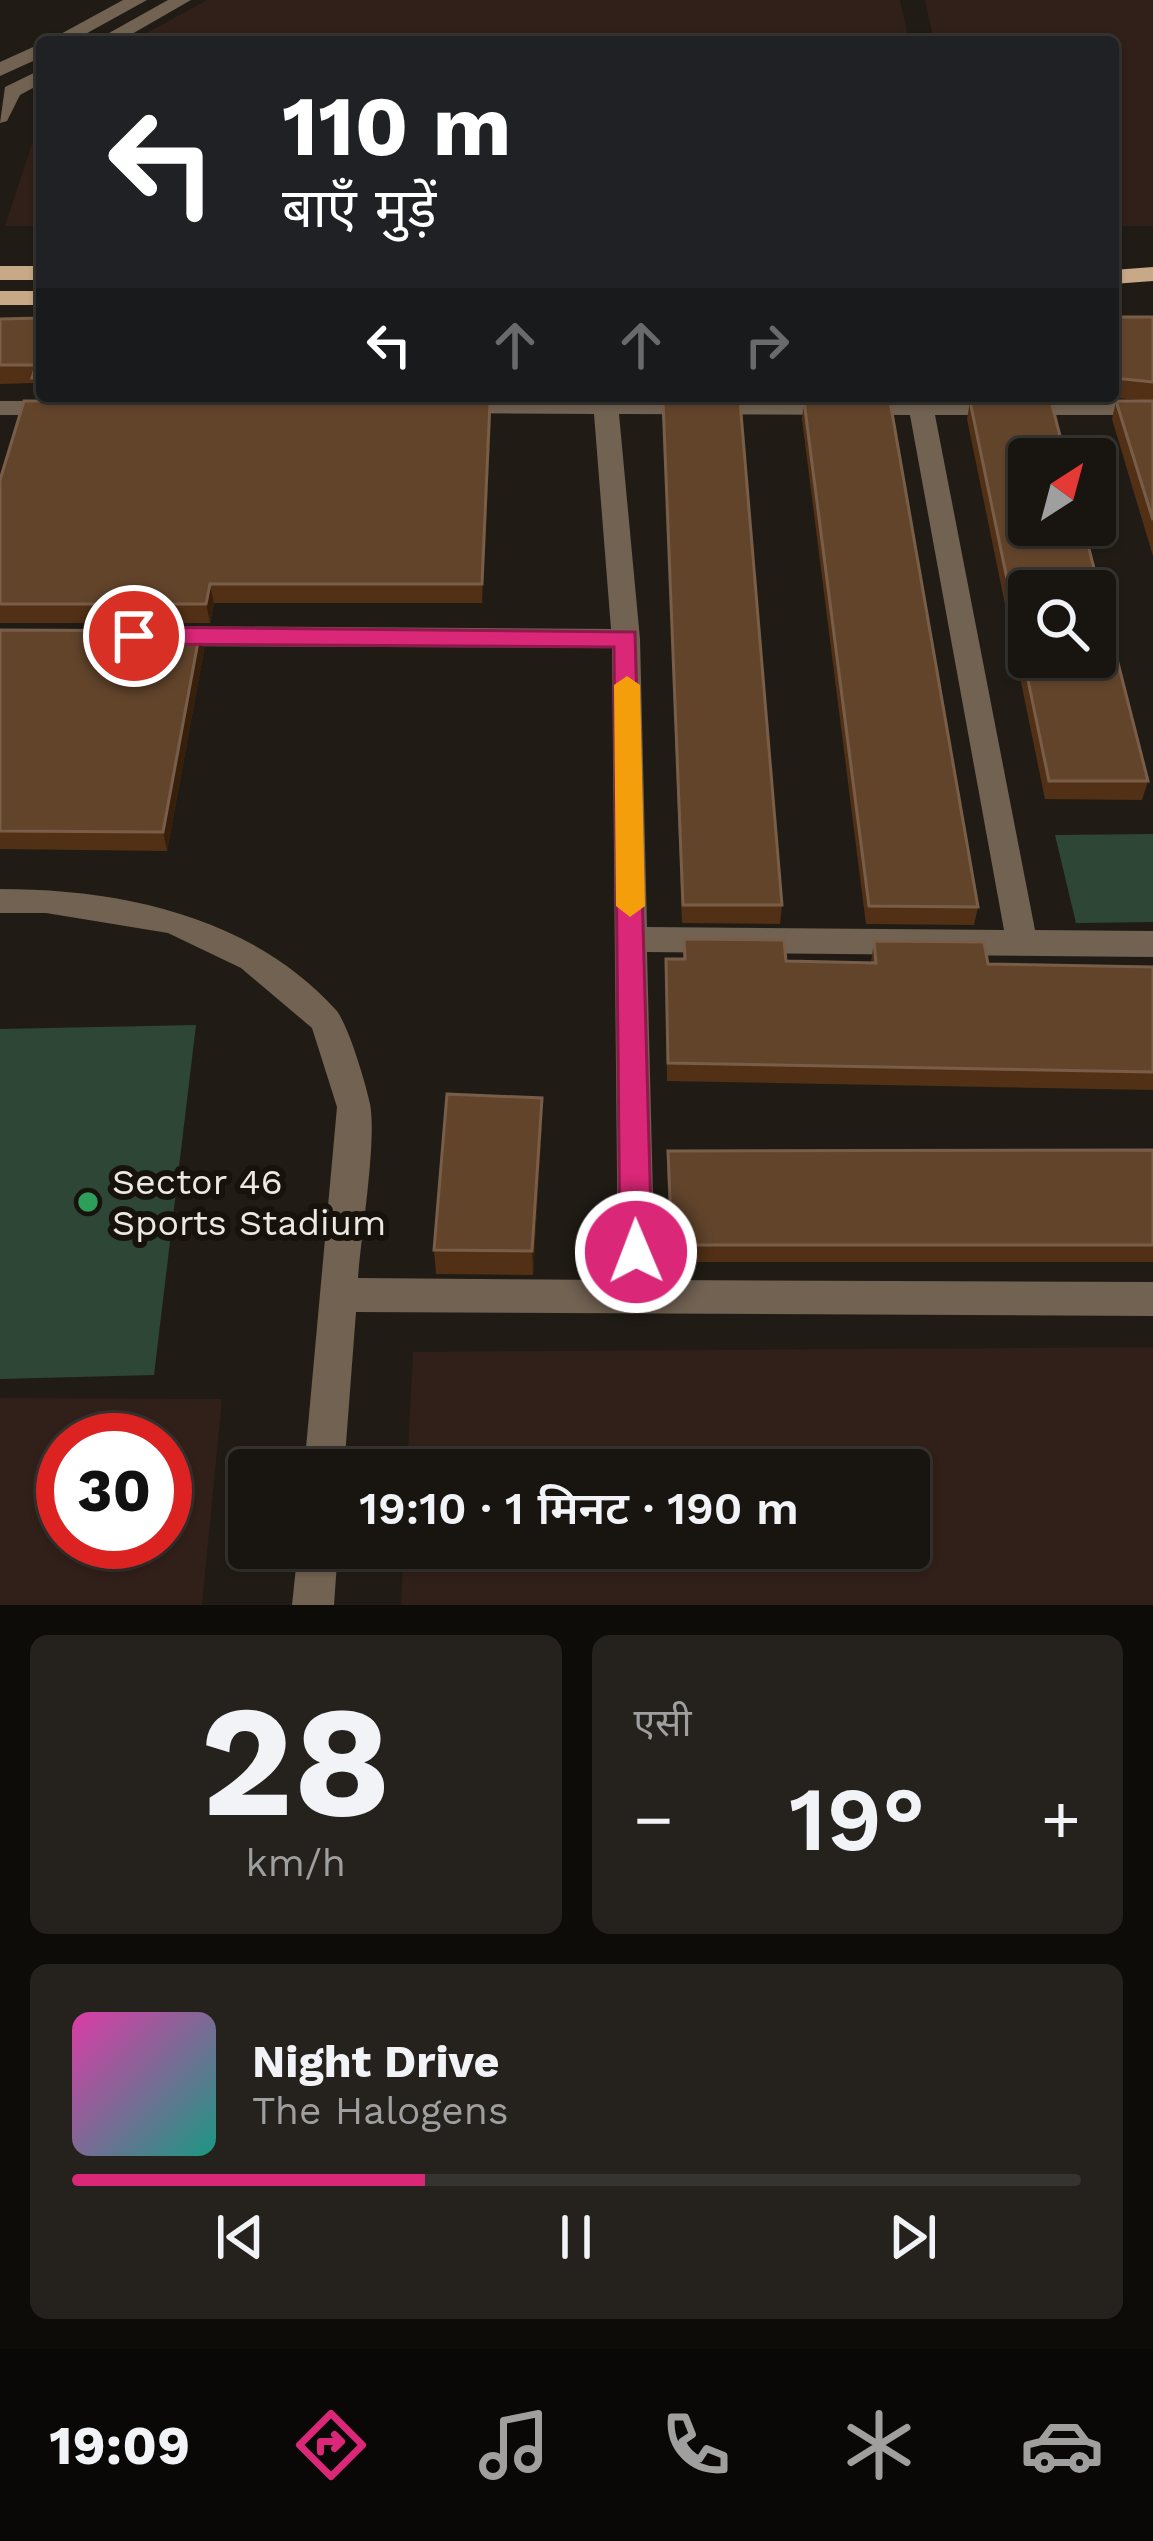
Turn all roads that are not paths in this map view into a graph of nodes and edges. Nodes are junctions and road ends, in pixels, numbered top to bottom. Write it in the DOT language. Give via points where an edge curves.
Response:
graph roads {
  1 [pos="138,0"];
  2 [pos="182,0"];
  3 [pos="68,36"];
  4 [pos="115,36"];
  5 [pos="36,52"];
  6 [pos="0,70"];
  7 [pos="36,78"];
  8 [pos="0,117"];
  9 [pos="0,273"];
  10 [pos="36,274"];
  11 [pos="1153,274"];
  12 [pos="1119,277"];
  13 [pos="1119,294"];
  14 [pos="1153,294"];
  15 [pos="0,298"];
  16 [pos="36,298"];
  17 [pos="542,402"];
  18 [pos="605,402"];
  19 [pos="684,402"];
  20 [pos="415,406"];
  21 [pos="4,408"];
  22 [pos="80,408"];
  23 [pos="921,408"];
  24 [pos="1153,408"];
  25 [pos="0,436"];
  26 [pos="139,636"];
  27 [pos="626,638"];
  28 [pos="0,902"];
  29 [pos="631,939"];
  30 [pos="1022,943"];
  31 [pos="1153,944"];
  32 [pos="339,1295"];
  33 [pos="637,1297"];
  34 [pos="1153,1299"];
  35 [pos="326,1449"];
  36 [pos="316,1569"];
  37 [pos="313,1605"];
  1 -- 3 [label="street"];
  2 -- 4 [label="street"];
  5 -- 6 [label="street"];
  7 -- 8 [label="street" via="12,91"];
  9 -- 10 [label="main road"];
  11 -- 12 [label="main road"];
  13 -- 14 [label="main road"];
  15 -- 16 [label="main road"];
  17 -- 20 [label="street"];
  18 -- 27 [label="street"];
  19 -- 23 [label="street"];
  21 -- 22 [label="street"];
  21 -- 25 [label="street"];
  23 -- 24 [label="street"];
  23 -- 30 [label="street"];
  26 -- 27 [label="street"];
  27 -- 29 [label="street"];
  28 -- 32 [label="street" via="174,921 252,959 326,1021 354,1107"];
  29 -- 30 [label="street"];
  29 -- 33 [label="street"];
  30 -- 31 [label="street"];
  32 -- 33 [label="street"];
  32 -- 35 [label="street"];
  33 -- 34 [label="street"];
  36 -- 37 [label="street"];
}
